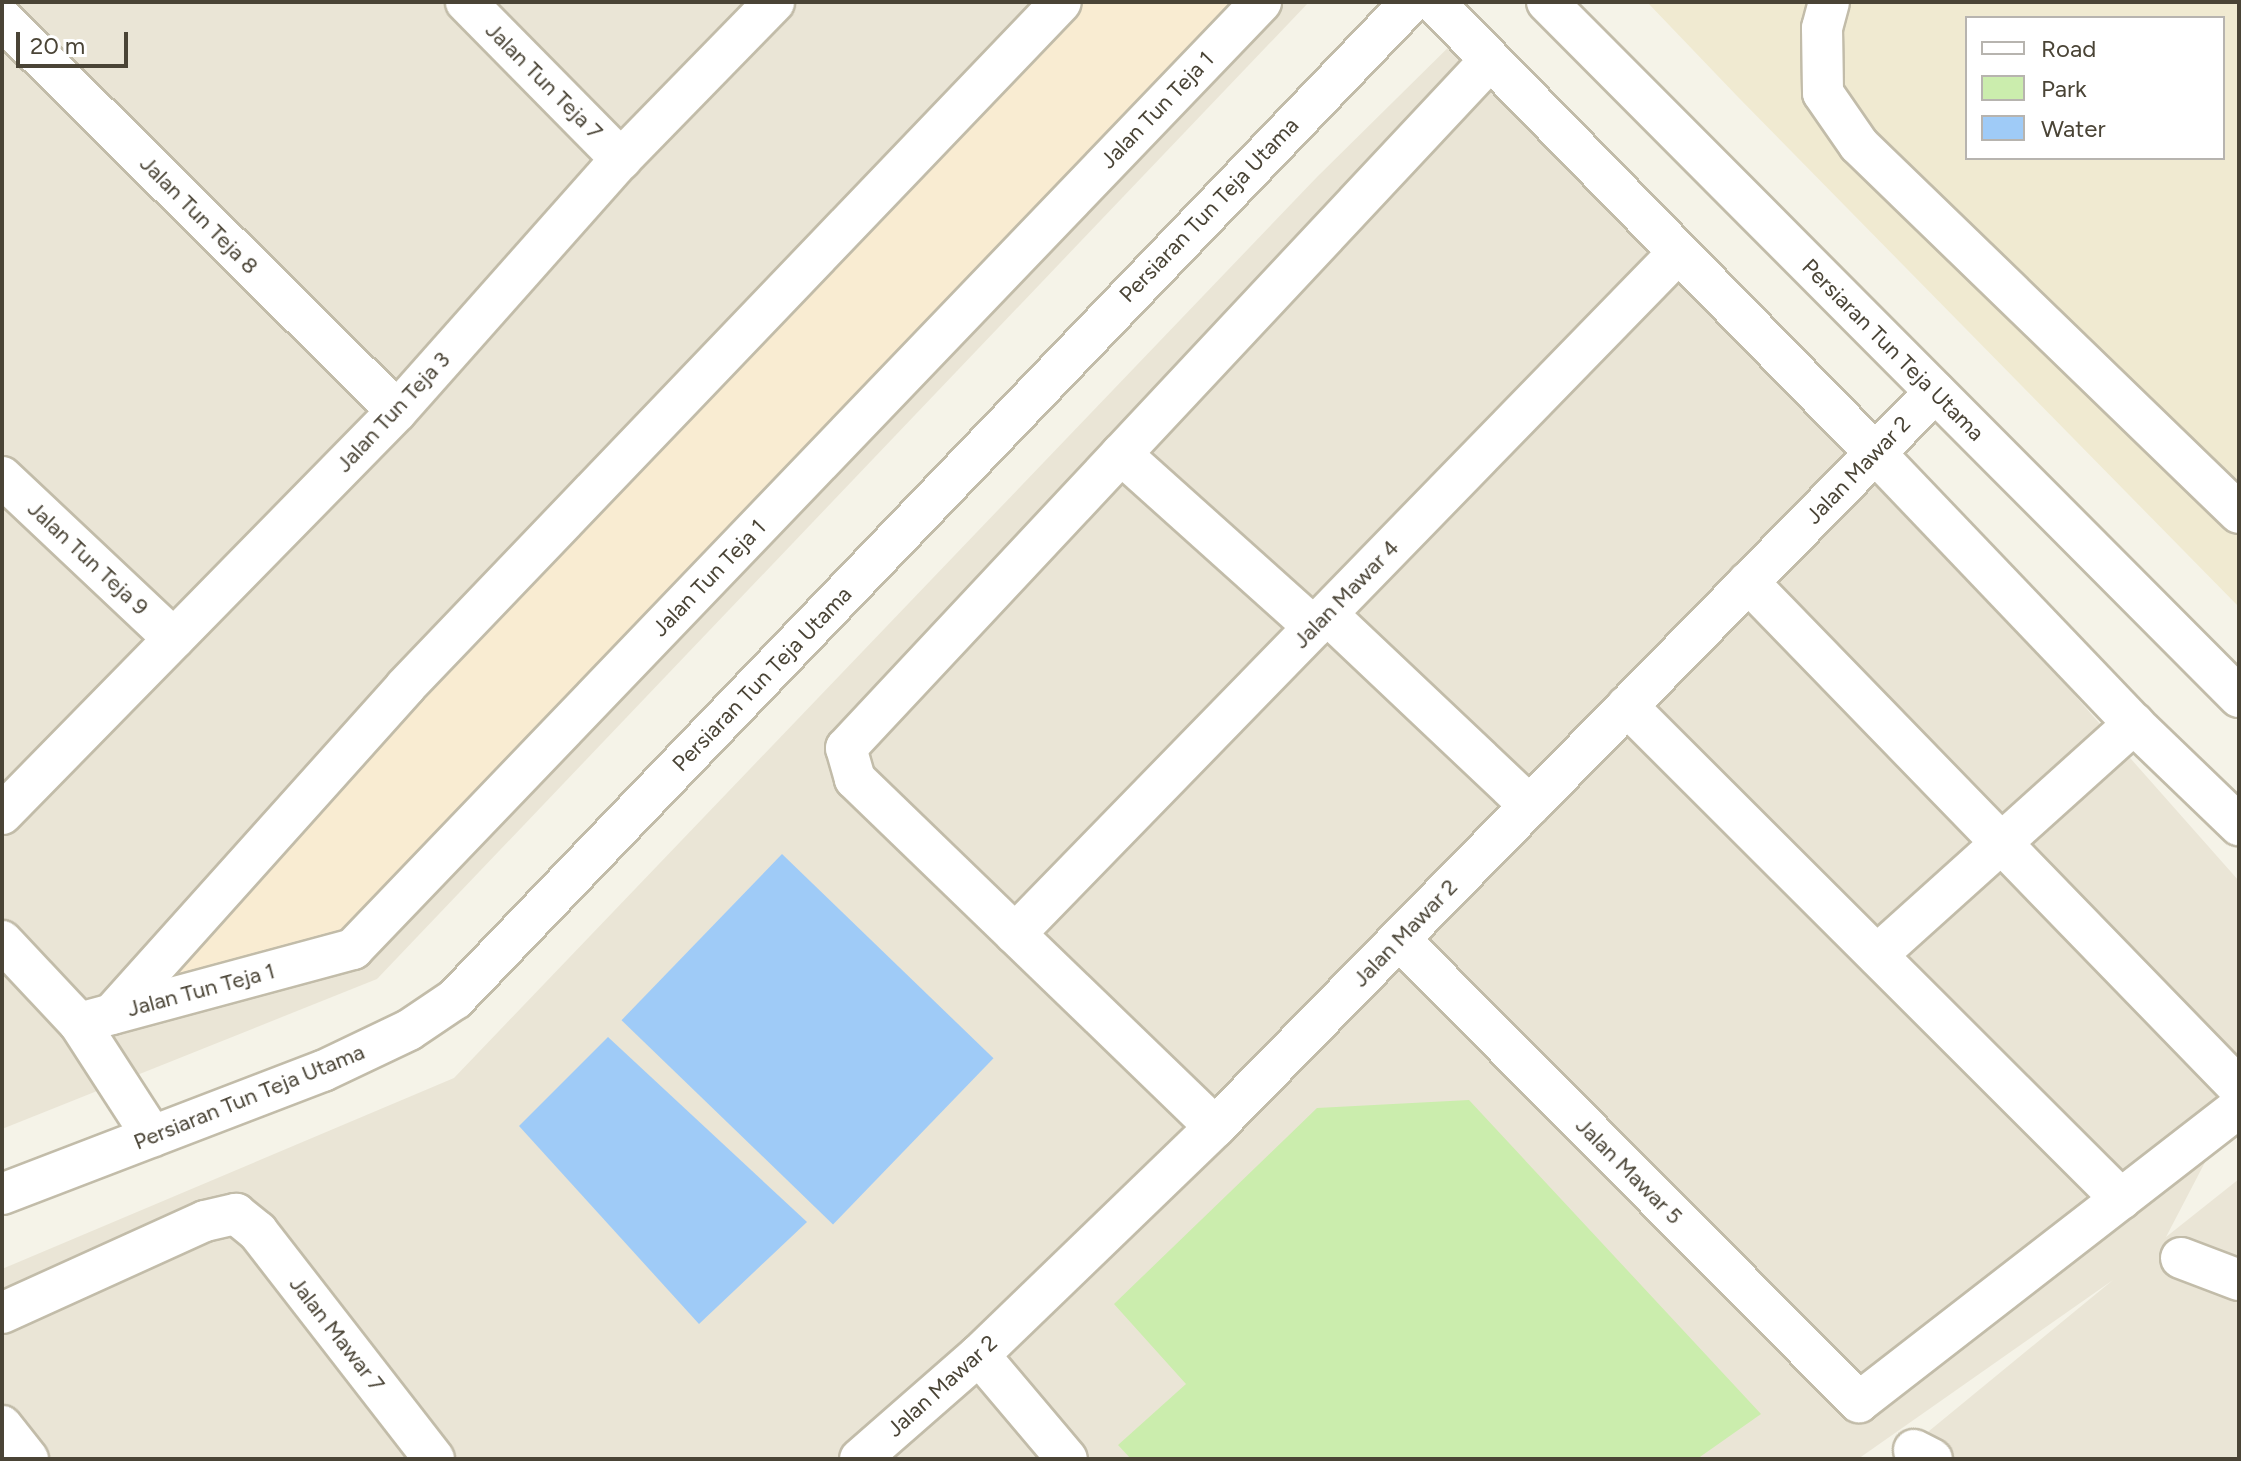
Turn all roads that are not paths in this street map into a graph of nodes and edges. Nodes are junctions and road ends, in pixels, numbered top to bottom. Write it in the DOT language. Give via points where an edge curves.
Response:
graph roads {
  1 [pos="466,2"];
  2 [pos="774,2"];
  3 [pos="1061,2"];
  4 [pos="1261,2"];
  5 [pos="1411,2"];
  6 [pos="1434,2"];
  7 [pos="1547,2"];
  8 [pos="1829,2"];
  9 [pos="2,19"];
  10 [pos="1490,60"];
  11 [pos="621,159"];
  12 [pos="1677,254"];
  13 [pos="1935,392"];
  14 [pos="397,411"];
  15 [pos="1875,453"];
  16 [pos="1121,454"];
  17 [pos="2,477"];
  18 [pos="2239,513"];
  19 [pos="1748,582"];
  20 [pos="1321,620"];
  21 [pos="174,639"];
  22 [pos="2239,697"];
  23 [pos="1627,706"];
  24 [pos="2134,724"];
  25 [pos="1530,806"];
  26 [pos="2,814"];
  27 [pos="2239,825"];
  28 [pos="2001,844"];
  29 [pos="1015,934"];
  30 [pos="1399,939"];
  31 [pos="2,941"];
  32 [pos="1877,955"];
  33 [pos="96,1018"];
  34 [pos="2239,1088"];
  35 [pos="2239,1107"];
  36 [pos="1215,1127"];
  37 [pos="152,1136"];
  38 [pos="2,1194"];
  39 [pos="2121,1199"];
  40 [pos="2181,1258"];
  41 [pos="2239,1280"];
  42 [pos="2,1313"];
  43 [pos="979,1355"];
  44 [pos="2,1426"];
  45 [pos="28,1459"];
  46 [pos="434,1459"];
  47 [pos="860,1459"];
  48 [pos="1067,1459"];
  1 -- 11 [label="street, Jalan Tun Teja 7"];
  2 -- 11 [label="street, Jalan Tun Teja 3"];
  3 -- 33 [label="street"];
  4 -- 33 [label="street, Jalan Tun Teja 1" via="353,949"];
  5 -- 37 [label="street, Persiaran Tun Teja Utama" via="455,999 409,1030 323,1071"];
  6 -- 10 [label="street"];
  7 -- 13 [label="street, Persiaran Tun Teja Utama"];
  8 -- 18 [label="street" via="1822,28 1823,93 1859,145"];
  9 -- 14 [label="street, Jalan Tun Teja 8"];
  10 -- 12 [label="street"];
  10 -- 16 [label="street"];
  11 -- 14 [label="street, Jalan Tun Teja 3"];
  12 -- 15 [label="street"];
  12 -- 20 [label="street, Jalan Mawar 4"];
  13 -- 15 [label="street, Jalan Mawar 2"];
  13 -- 22 [label="street, Persiaran Tun Teja Utama"];
  14 -- 21 [label="street, Jalan Tun Teja 3"];
  15 -- 19 [label="street, Jalan Mawar 2"];
  15 -- 24 [label="street"];
  16 -- 20 [label="street"];
  16 -- 29 [label="street" via="846,748 855,779"];
  17 -- 21 [label="street, Jalan Tun Teja 9"];
  19 -- 23 [label="street, Jalan Mawar 2"];
  19 -- 28 [label="street"];
  20 -- 25 [label="street"];
  20 -- 29 [label="street, Jalan Mawar 4"];
  21 -- 26 [label="street, Jalan Tun Teja 3"];
  23 -- 25 [label="street, Jalan Mawar 2"];
  23 -- 32 [label="street"];
  24 -- 27 [label="street"];
  24 -- 28 [label="street"];
  25 -- 30 [label="street, Jalan Mawar 2"];
  28 -- 32 [label="street"];
  28 -- 34 [label="street"];
  29 -- 36 [label="street"];
  30 -- 36 [label="street, Jalan Mawar 2"];
  30 -- 39 [label="street, Jalan Mawar 5" via="1859,1402"];
  31 -- 33 [label="street"];
  32 -- 39 [label="street"];
  33 -- 37 [label="street"];
  35 -- 39 [label="street"];
  36 -- 43 [label="street, Jalan Mawar 2"];
  37 -- 38 [label="street, Persiaran Tun Teja Utama"];
  40 -- 41 [label="street"];
  42 -- 46 [label="street, Jalan Mawar 7" via="205,1221 236,1214 258,1232"];
  43 -- 47 [label="street, Jalan Mawar 2"];
  43 -- 48 [label="street"];
  44 -- 45 [label="street"];
}
